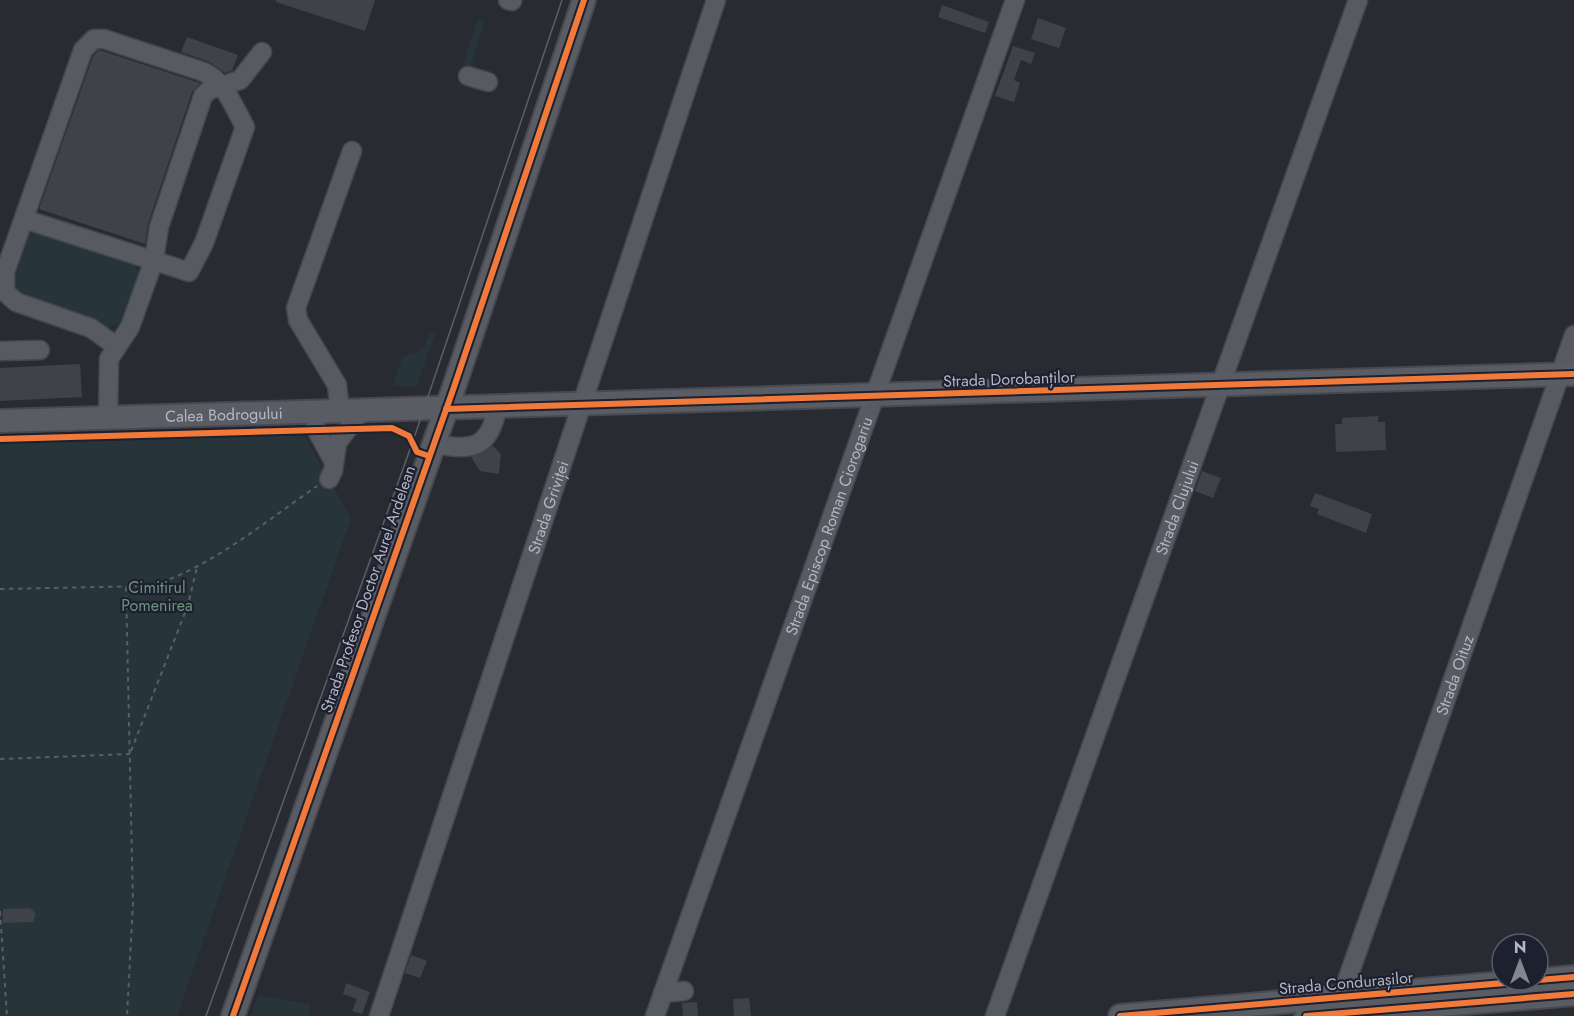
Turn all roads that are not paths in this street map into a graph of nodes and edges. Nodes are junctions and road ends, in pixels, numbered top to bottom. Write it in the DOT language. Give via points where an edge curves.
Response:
graph roads {
  1 [pos="584,0"];
  2 [pos="716,0"];
  3 [pos="1015,0"];
  4 [pos="1358,0"];
  5 [pos="262,52"];
  6 [pos="468,76"];
  7 [pos="488,82"];
  8 [pos="222,87"];
  9 [pos="352,151"];
  10 [pos="24,219"];
  11 [pos="154,260"];
  12 [pos="1574,335"];
  13 [pos="116,346"];
  14 [pos="40,350"];
  15 [pos="0,351"];
  16 [pos="1567,374"];
  17 [pos="1220,386"];
  18 [pos="873,397"];
  19 [pos="581,405"];
  20 [pos="497,408"];
  21 [pos="446,409"];
  22 [pos="362,410"];
  23 [pos="340,411"];
  24 [pos="314,412"];
  25 [pos="108,418"];
  26 [pos="0,421"];
  27 [pos="434,444"];
  28 [pos="1574,977"];
  29 [pos="684,991"];
  30 [pos="663,993"];
  31 [pos="1574,994"];
  32 [pos="1336,1009"];
  33 [pos="232,1016"];
  34 [pos="379,1016"];
  35 [pos="655,1016"];
  36 [pos="995,1016"];
  37 [pos="1120,1016"];
  38 [pos="1306,1016"];
  1 -- 21 [label="main road, Strada Profesor Doctor Aurel Ardelean"];
  2 -- 19 [label="street, Strada Griviței"];
  3 -- 18 [label="street, Strada Episcop Roman Ciorogariu"];
  4 -- 17 [label="street, Strada Clujului"];
  5 -- 8 [label="street" via="240,80"];
  6 -- 7 [label="street"];
  8 -- 10 [label="street" via="204,72 94,39 87,44"];
  8 -- 11 [label="street" via="203,96 159,227"];
  8 -- 11 [label="street" via="245,127 204,243 189,272"];
  9 -- 23 [label="street" via="296,308 298,320 336,385"];
  10 -- 11 [label="street"];
  10 -- 13 [label="street" via="5,272 8,298 91,328"];
  11 -- 13 [label="street" via="130,327"];
  12 -- 16 [label="street, Strada Oituz"];
  13 -- 25 [label="street" via="108,365"];
  14 -- 15 [label="street"];
  16 -- 17 [label="main road, Strada Dorobanților"];
  16 -- 32 [label="street, Strada Oituz"];
  17 -- 18 [label="main road, Strada Dorobanților"];
  17 -- 36 [label="street, Strada Clujului"];
  18 -- 19 [label="main road, Strada Dorobanților"];
  18 -- 30 [label="street, Strada Episcop Roman Ciorogariu"];
  19 -- 20 [label="main road, Strada Dorobanților"];
  19 -- 34 [label="street, Strada Griviței"];
  20 -- 21 [label="main road, Strada Dorobanților"];
  20 -- 27 [label="street" via="494,428 479,444 453,448"];
  21 -- 22 [label="main road, Calea Bodrogului"];
  21 -- 27 [label="main road, Strada Profesor Doctor Aurel Ardelean"];
  22 -- 23 [label="main road, Calea Bodrogului"];
  22 -- 24 [label="street" via="340,438 331,470"];
  23 -- 24 [label="main road, Calea Bodrogului"];
  24 -- 25 [label="main road, Calea Bodrogului"];
  25 -- 26 [label="main road, Calea Bodrogului"];
  27 -- 33 [label="main road, Strada Profesor Doctor Aurel Ardelean"];
  28 -- 32 [label="main road, Strada Condurașilor"];
  29 -- 30 [label="street"];
  30 -- 35 [label="street, Strada Episcop Roman Ciorogariu"];
  31 -- 32 [label="main road, Strada Condurașilor"];
  32 -- 37 [label="main road, Strada Condurașilor"];
  32 -- 38 [label="main road, Strada Condurașilor"];
}
